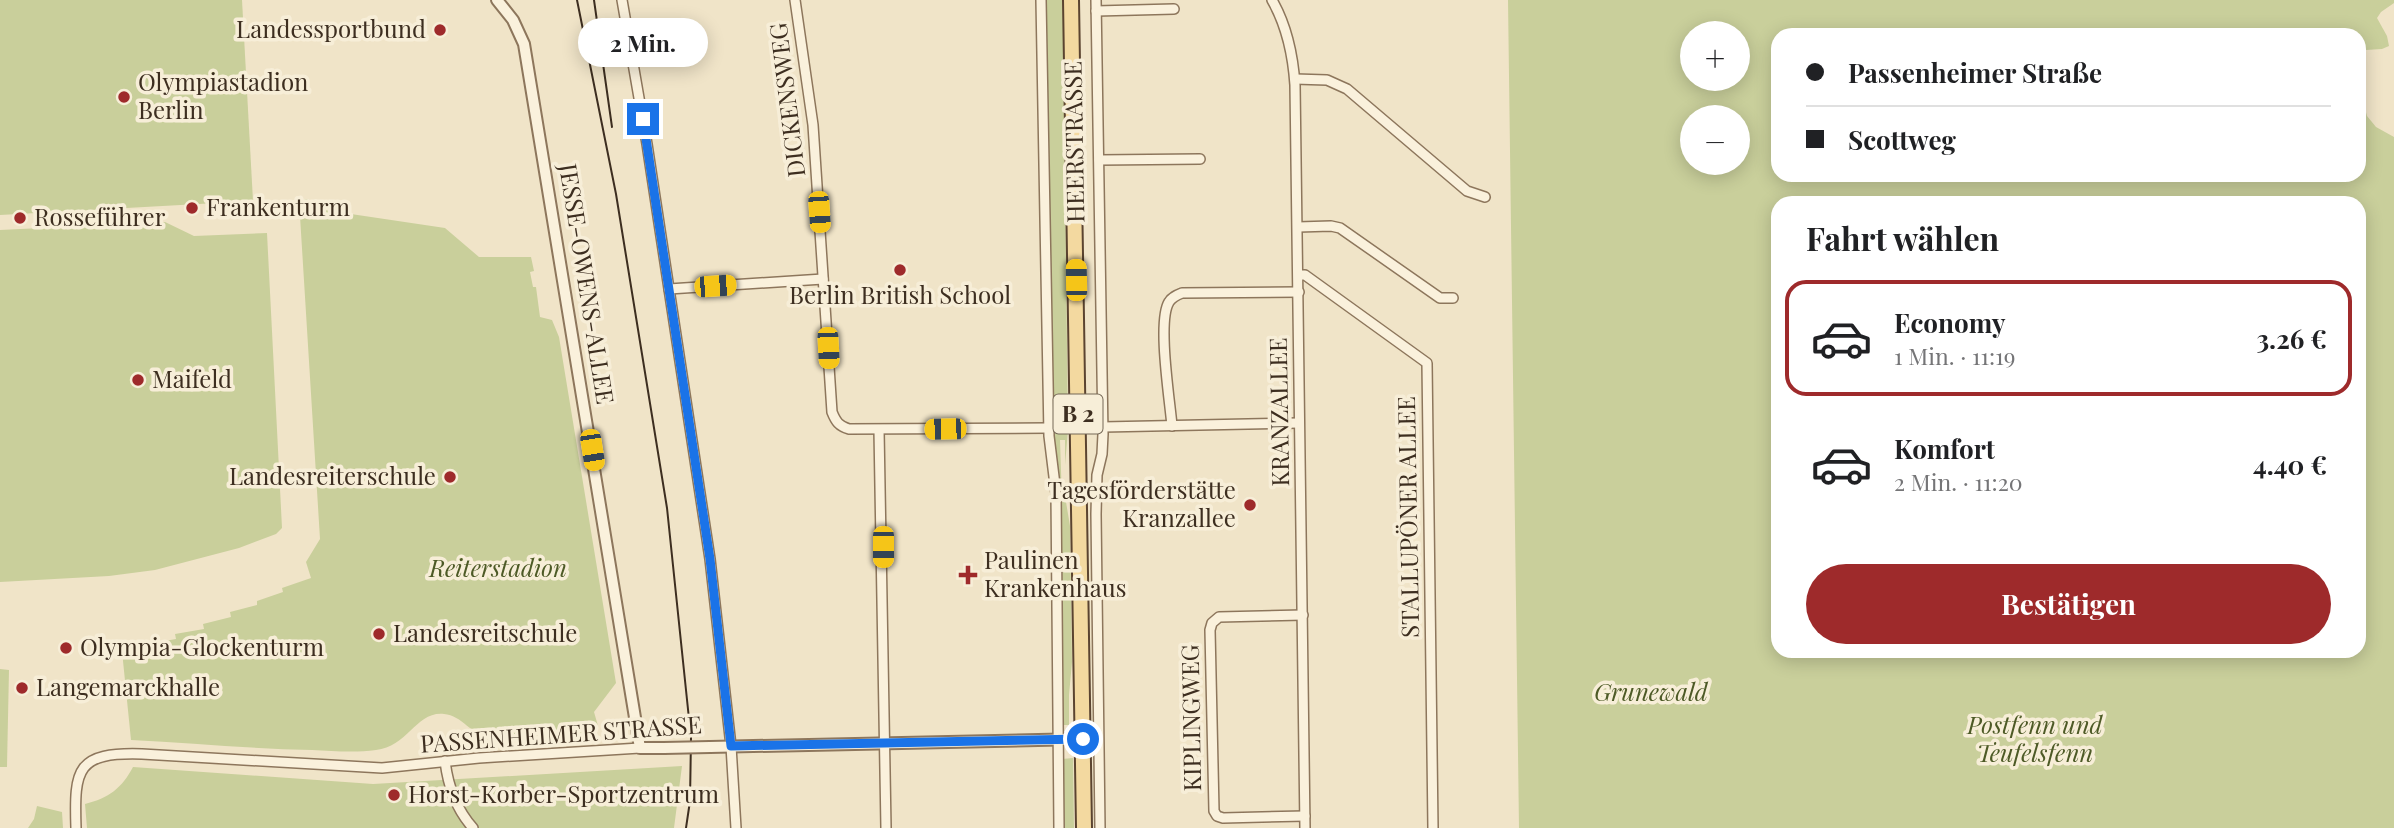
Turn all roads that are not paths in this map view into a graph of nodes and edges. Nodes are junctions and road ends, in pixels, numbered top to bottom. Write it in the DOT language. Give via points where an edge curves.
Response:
graph roads {
  1 [pos="497,0"];
  2 [pos="622,0"];
  3 [pos="795,0"];
  4 [pos="1041,0"];
  5 [pos="1071,0"];
  6 [pos="1096,0"];
  7 [pos="1272,0"];
  8 [pos="1174,9"];
  9 [pos="1096,11"];
  10 [pos="1294,79"];
  11 [pos="1099,159"];
  12 [pos="1200,159"];
  13 [pos="1485,197"];
  14 [pos="1298,226"];
  15 [pos="1298,275"];
  16 [pos="823,279"];
  17 [pos="670,289"];
  18 [pos="1299,292"];
  19 [pos="1453,298"];
  20 [pos="1299,423"];
  21 [pos="1172,426"];
  22 [pos="1103,427"];
  23 [pos="1048,428"];
  24 [pos="879,430"];
  25 [pos="1303,615"];
  26 [pos="1058,739"];
  27 [pos="1083,739"];
  28 [pos="884,742"];
  29 [pos="731,746"];
  30 [pos="639,748"];
  31 [pos="445,761"];
  32 [pos="1305,816"];
  33 [pos="76,828"];
  34 [pos="473,828"];
  35 [pos="736,828"];
  36 [pos="886,828"];
  37 [pos="1059,828"];
  38 [pos="1084,828"];
  39 [pos="1100,828"];
  40 [pos="1305,828"];
  41 [pos="1433,828"];
  1 -- 30 [label="street, JESSE-OWENS-ALLEE" via="524,44"];
  2 -- 17 [label="street"];
  3 -- 16 [label="street, DICKENSWEG" via="813,125"];
  4 -- 23 [label="street, HEERSTRASSE"];
  5 -- 27 [label="main road, HEERSTRASSE / B 2"];
  6 -- 9 [label="street, HEERSTRASSE"];
  7 -- 10 [label="street, KRANZALLEE" via="1289,43"];
  8 -- 9 [label="street"];
  9 -- 11 [label="street, HEERSTRASSE"];
  10 -- 13 [label="street" via="1328,80 1347,89 1466,191"];
  10 -- 14 [label="street, KRANZALLEE"];
  11 -- 12 [label="street"];
  11 -- 22 [label="street, HEERSTRASSE"];
  14 -- 15 [label="street, KRANZALLEE"];
  14 -- 19 [label="street" via="1340,228 1440,298"];
  15 -- 18 [label="street, KRANZALLEE"];
  15 -- 41 [label="street, STALLUPÖNER ALLEE" via="1306,275 1427,363"];
  16 -- 17 [label="street"];
  16 -- 24 [label="street, DICKENSWEG" via="835,421 849,429"];
  17 -- 29 [label="street" via="710,559"];
  18 -- 20 [label="street, KRANZALLEE"];
  18 -- 21 [label="street" via="1182,293 1169,301 1164,335"];
  20 -- 21 [label="street"];
  20 -- 25 [label="street, KRANZALLEE"];
  21 -- 22 [label="street"];
  22 -- 39 [label="street, HEERSTRASSE" via="1096,513"];
  23 -- 24 [label="street"];
  23 -- 26 [label="street, HEERSTRASSE" via="1056,493"];
  24 -- 28 [label="street"];
  25 -- 32 [label="street, KRANZALLEE"];
  25 -- 32 [label="street, KIPLINGWEG" via="1219,617 1210,633 1214,811 1223,818"];
  26 -- 27 [label="street, PASSENHEIMER STRASSE"];
  26 -- 28 [label="street, PASSENHEIMER STRASSE"];
  26 -- 37 [label="street, HEERSTRASSE"];
  27 -- 38 [label="main road, HEERSTRASSE / B 2"];
  28 -- 29 [label="street, PASSENHEIMER STRASSE"];
  28 -- 36 [label="street"];
  29 -- 30 [label="street, PASSENHEIMER STRASSE, bridge"];
  29 -- 35 [label="street"];
  30 -- 31 [label="street, PASSENHEIMER STRASSE"];
  31 -- 33 [label="street, PASSENHEIMER STRASSE" via="358,768 117,753 87,764 75,786"];
  31 -- 34 [label="street" via="451,793"];
  32 -- 40 [label="street, KRANZALLEE"];
}
